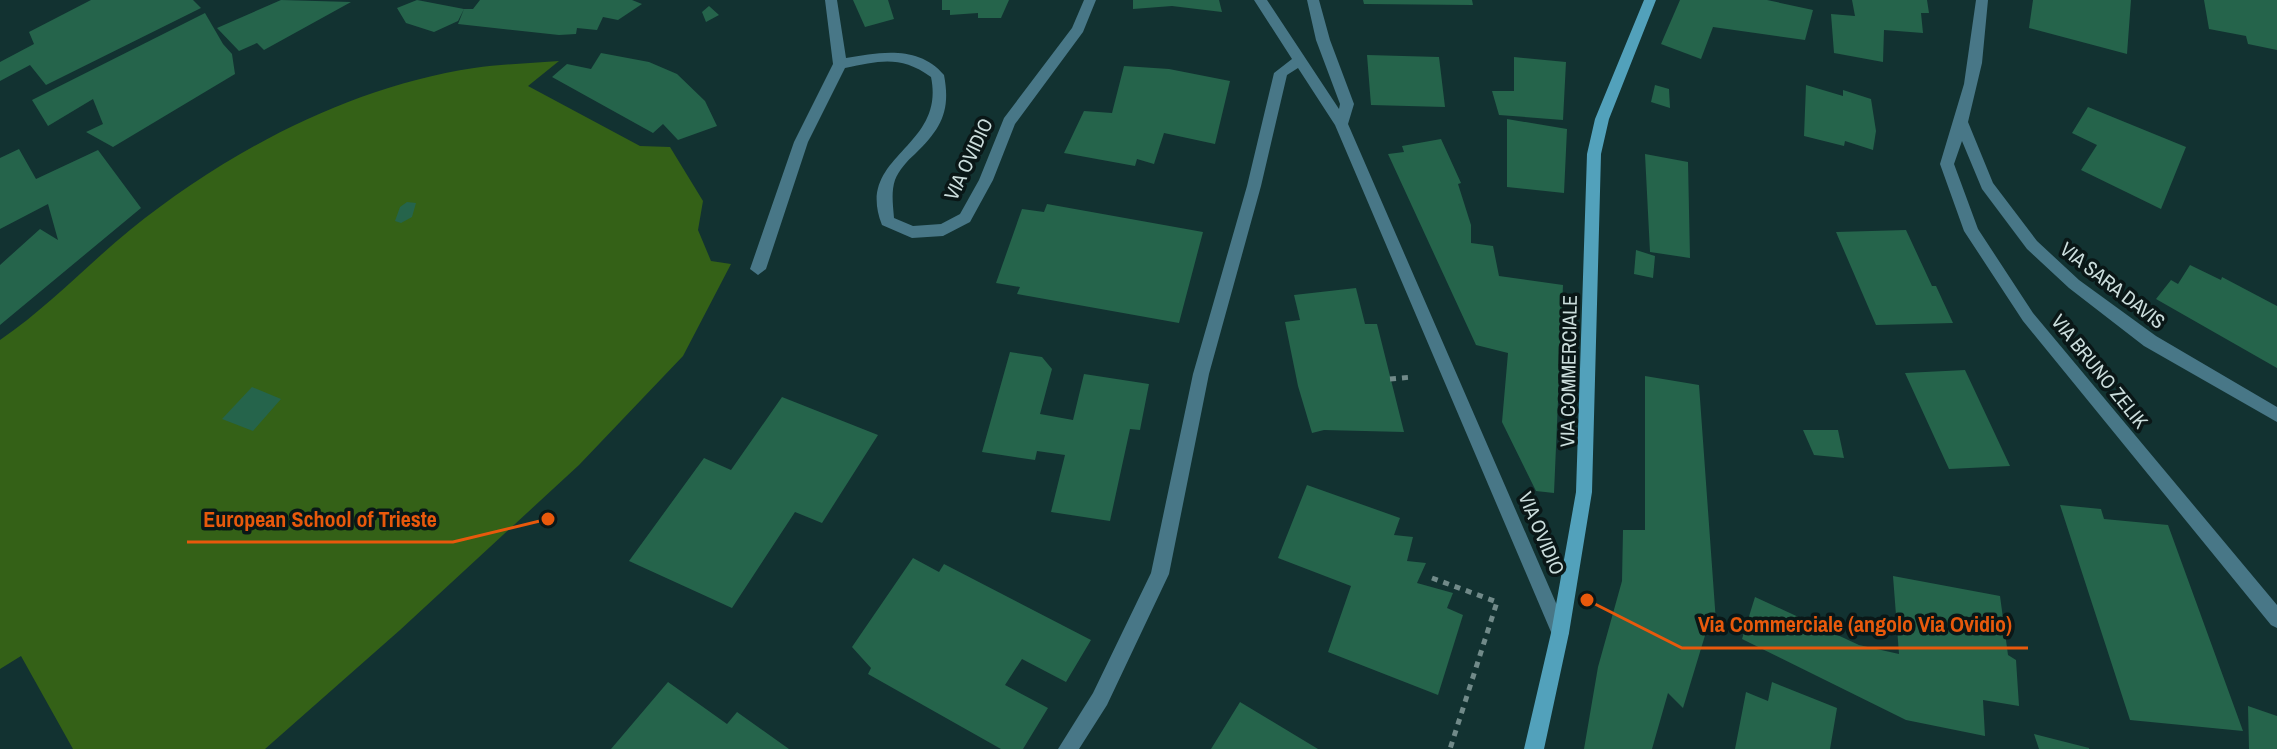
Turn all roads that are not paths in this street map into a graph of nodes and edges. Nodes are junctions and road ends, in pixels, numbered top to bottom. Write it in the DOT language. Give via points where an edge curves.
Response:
graph roads {
  1 [pos="831,0"];
  2 [pos="1090,0"];
  3 [pos="1260,0"];
  4 [pos="1313,0"];
  5 [pos="1650,0"];
  6 [pos="1982,0"];
  7 [pos="1298,61"];
  8 [pos="840,64"];
  9 [pos="1341,124"];
  10 [pos="1963,125"];
  11 [pos="758,269"];
  12 [pos="2277,415"];
  13 [pos="2277,619"];
  14 [pos="1560,633"];
  15 [pos="1068,749"];
  16 [pos="1534,749"];
  1 -- 8 [label="street"];
  2 -- 8 [label="street, VIA OVIDIO" via="1078,29 1009,122 965,218 943,230 912,232 887,221 882,198 888,173 932,126 942,98 937,75 915,59 878,57"];
  3 -- 7 [label="street, VIA OVIDIO"];
  4 -- 9 [label="street" via="1347,104"];
  5 -- 14 [label="main road, VIA COMMERCIALE" via="1602,119 1594,154 1584,492"];
  6 -- 10 [label="street"];
  7 -- 9 [label="street, VIA OVIDIO"];
  7 -- 15 [label="street" via="1281,73 1201,374 1160,574 1100,699"];
  8 -- 11 [label="street" via="801,142"];
  9 -- 14 [label="street, VIA OVIDIO"];
  10 -- 12 [label="street, VIA SARA DAVIS" via="1987,185 2032,245 2063,274 2150,341"];
  10 -- 13 [label="street, VIA BRUNO ZELIK" via="1947,164 1971,231 2028,317"];
  14 -- 16 [label="main road, VIA COMMERCIALE"];
}
